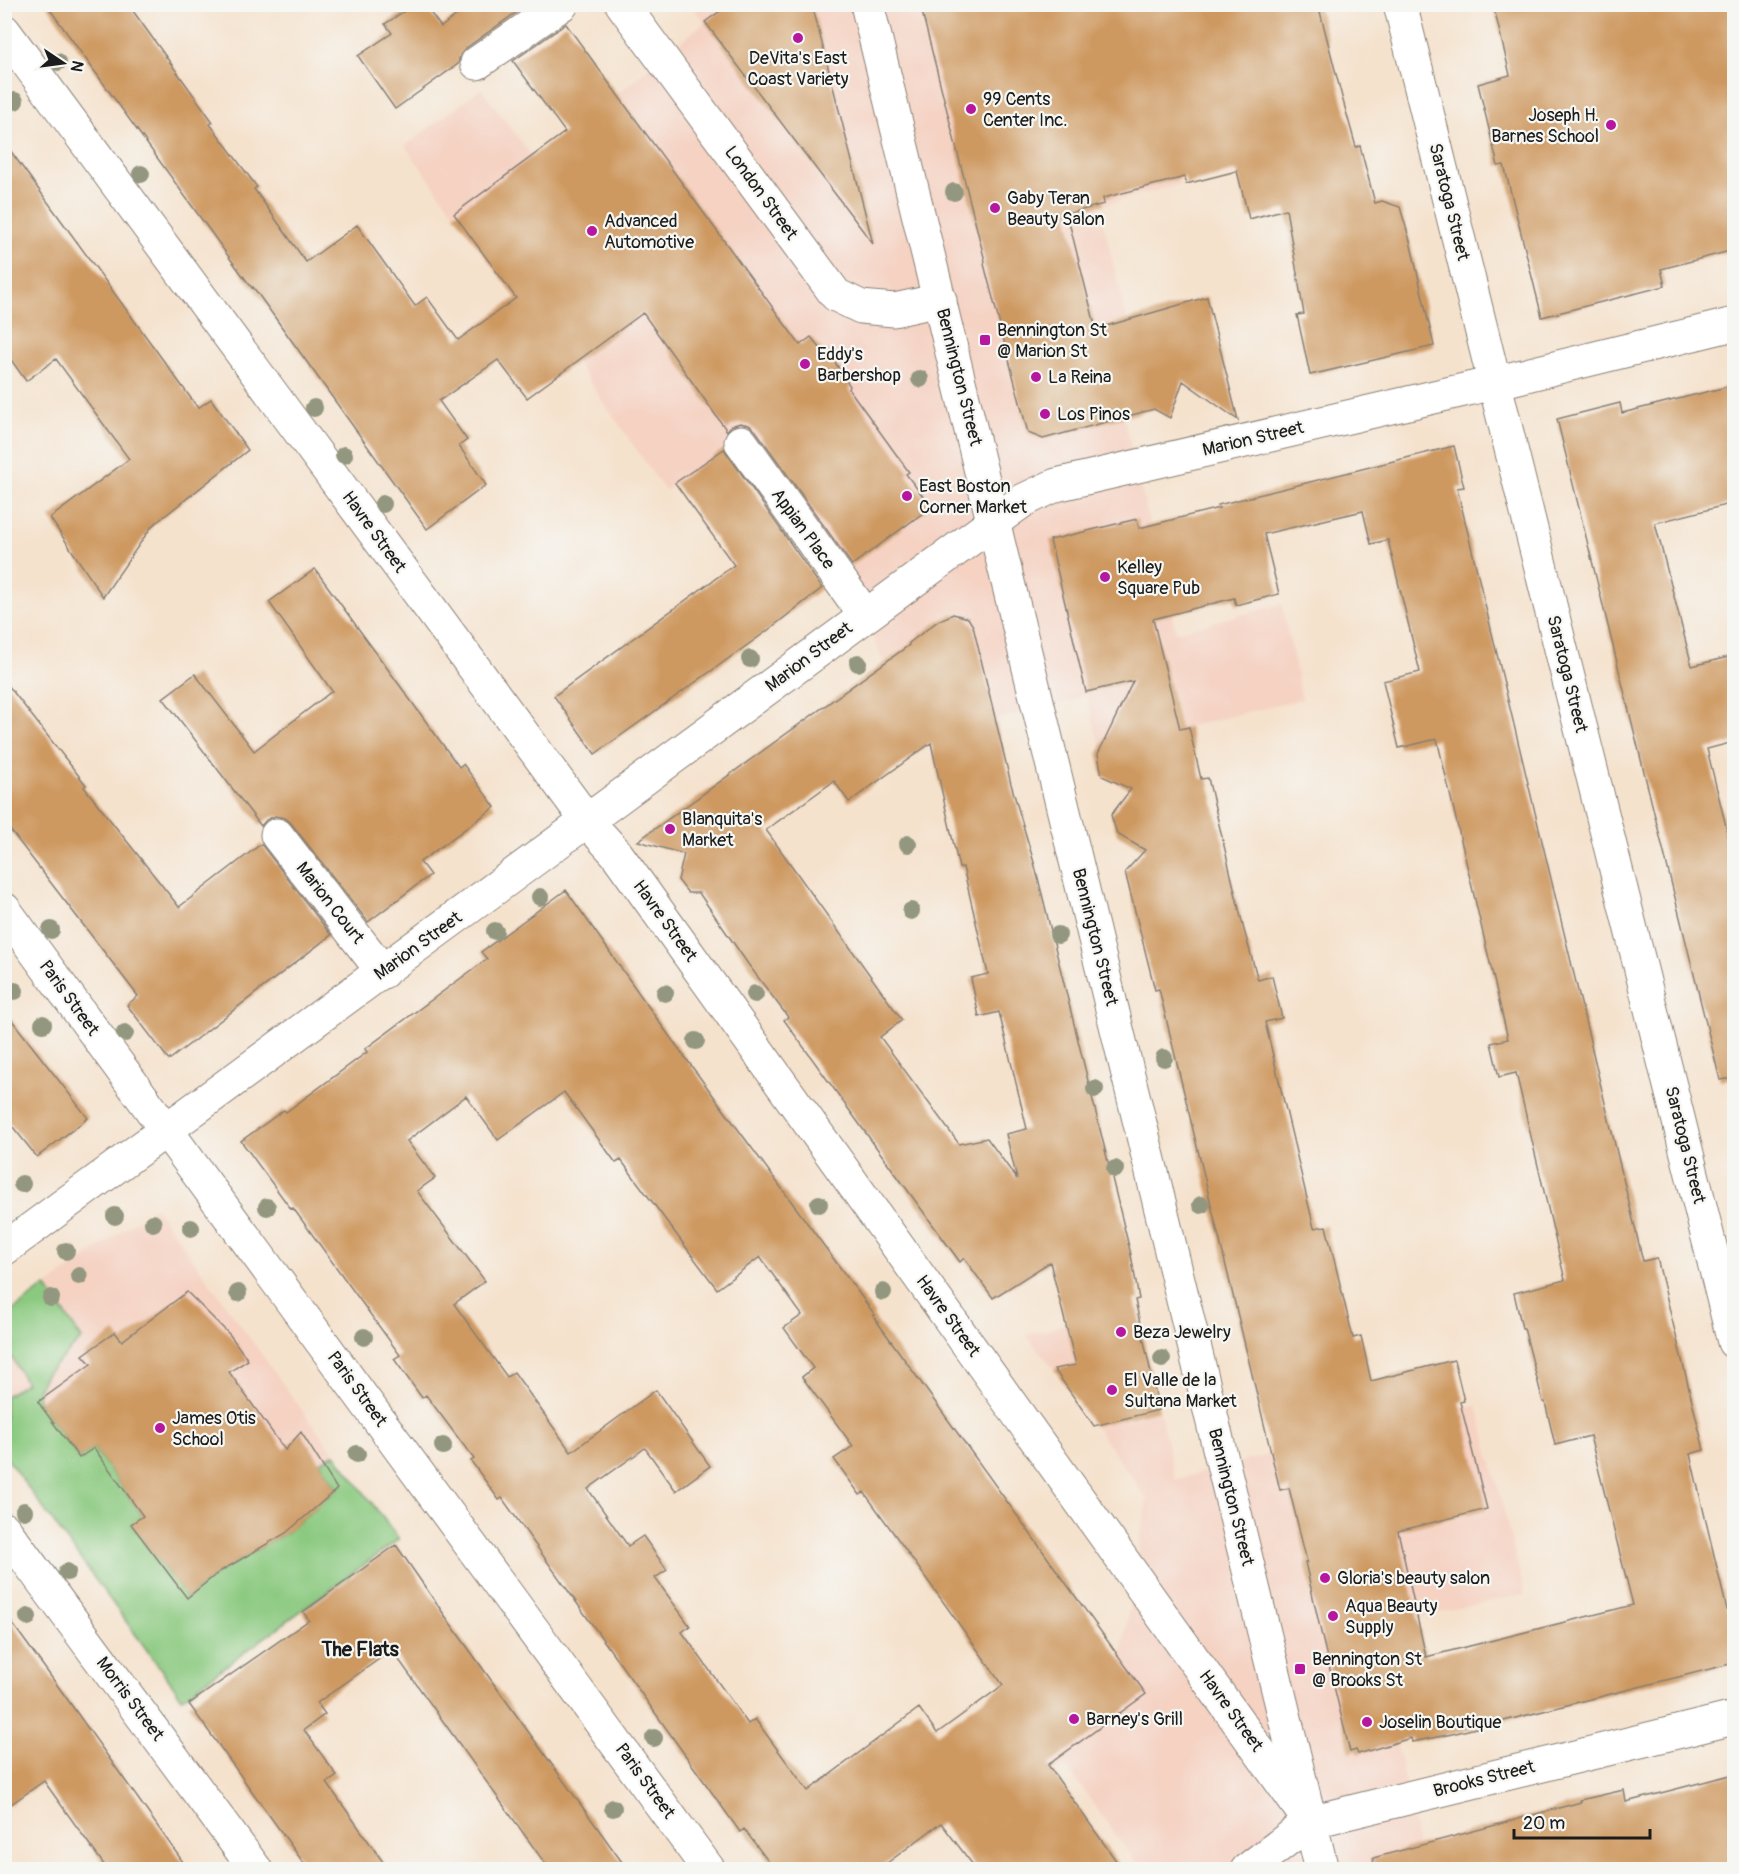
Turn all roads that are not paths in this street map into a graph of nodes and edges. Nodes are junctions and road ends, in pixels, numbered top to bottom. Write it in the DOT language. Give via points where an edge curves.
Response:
graph roads {
  1 [pos="562,4"];
  2 [pos="622,4"];
  3 [pos="867,4"];
  4 [pos="1400,4"];
  5 [pos="4,31"];
  6 [pos="477,63"];
  7 [pos="940,300"];
  8 [pos="1734,324"];
  9 [pos="1494,384"];
  10 [pos="741,442"];
  11 [pos="994,522"];
  12 [pos="866,615"];
  13 [pos="588,822"];
  14 [pos="277,835"];
  15 [pos="4,909"];
  16 [pos="383,972"];
  17 [pos="166,1130"];
  18 [pos="4,1249"];
  19 [pos="1734,1342"];
  20 [pos="4,1529"];
  21 [pos="1734,1718"];
  22 [pos="1310,1822"];
  23 [pos="256,1869"];
  24 [pos="709,1869"];
  25 [pos="1247,1869"];
  26 [pos="1322,1869"];
  1 -- 6 [label="street"];
  2 -- 7 [label="street, London Street" via="836,295 861,307 894,310"];
  3 -- 7 [label="street, Bennington Street"];
  4 -- 9 [label="street, Saratoga Street"];
  5 -- 13 [label="street, Havre Street"];
  7 -- 11 [label="street, Bennington Street"];
  8 -- 9 [label="street, Marion Street"];
  9 -- 11 [label="street, Marion Street" via="1056,485 1024,500"];
  9 -- 19 [label="street, Saratoga Street"];
  10 -- 12 [label="street, Appian Place"];
  11 -- 12 [label="street, Marion Street"];
  11 -- 22 [label="street, Bennington Street"];
  12 -- 13 [label="street, Marion Street"];
  13 -- 16 [label="street, Marion Street"];
  13 -- 22 [label="street, Havre Street" via="616,852"];
  14 -- 16 [label="street, Marion Court"];
  15 -- 17 [label="street, Paris Street"];
  16 -- 17 [label="street, Marion Street"];
  17 -- 18 [label="street, Marion Street"];
  17 -- 24 [label="street, Paris Street"];
  20 -- 23 [label="street, Morris Street"];
  21 -- 22 [label="street, Brooks Street"];
  22 -- 25 [label="street, Brooks Street"];
  22 -- 26 [label="street, Bennington Street"];
}
